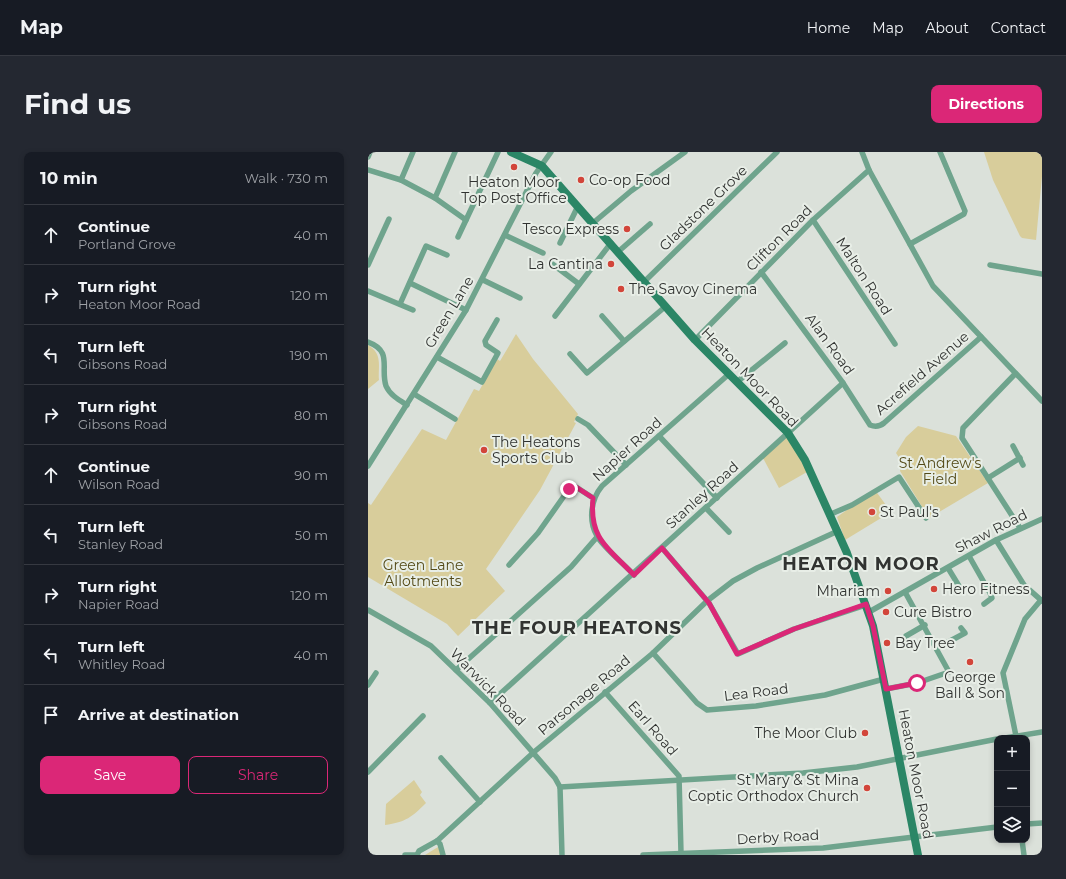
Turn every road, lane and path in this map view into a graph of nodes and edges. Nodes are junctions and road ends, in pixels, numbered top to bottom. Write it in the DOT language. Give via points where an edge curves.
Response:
graph roads {
  1 [pos="370,152"];
  2 [pos="413,152"];
  3 [pos="455,152"];
  4 [pos="498,152"];
  5 [pos="511,152"];
  6 [pos="551,152"];
  7 [pos="685,152"];
  8 [pos="778,152"];
  9 [pos="862,152"];
  10 [pos="940,152"];
  11 [pos="368,157"];
  12 [pos="542,166"];
  13 [pos="368,170"];
  14 [pos="869,170"];
  15 [pos="401,180"];
  16 [pos="435,198"];
  17 [pos="578,206"];
  18 [pos="389,219"];
  19 [pos="466,220"];
  20 [pos="813,220"];
  21 [pos="594,223"];
  22 [pos="650,224"];
  23 [pos="506,235"];
  24 [pos="458,237"];
  25 [pos="560,243"];
  26 [pos="611,243"];
  27 [pos="910,244"];
  28 [pos="619,251"];
  29 [pos="543,253"];
  30 [pos="447,255"];
  31 [pos="551,263"];
  32 [pos="368,265"];
  33 [pos="990,265"];
  34 [pos="761,272"];
  35 [pos="1042,274"];
  36 [pos="483,280"];
  37 [pos="645,282"];
  38 [pos="410,283"];
  39 [pos="579,284"];
  40 [pos="368,291"];
  41 [pos="520,298"];
  42 [pos="400,304"];
  43 [pos="666,306"];
  44 [pos="413,310"];
  45 [pos="466,310"];
  46 [pos="555,316"];
  47 [pos="602,316"];
  48 [pos="497,320"];
  49 [pos="981,337"];
  50 [pos="695,340"];
  51 [pos="624,341"];
  52 [pos="368,342"];
  53 [pos="785,343"];
  54 [pos="895,344"];
  55 [pos="570,354"];
  56 [pos="437,357"];
  57 [pos="729,374"];
  58 [pos="1015,374"];
  59 [pos="737,382"];
  60 [pos="843,383"];
  61 [pos="414,394"];
  62 [pos="1042,401"];
  63 [pos="407,405"];
  64 [pos="455,418"];
  65 [pos="578,419"];
  66 [pos="880,426"];
  67 [pos="788,433"];
  68 [pos="659,436"];
  69 [pos="1013,446"];
  70 [pos="1020,458"];
  71 [pos="626,465"];
  72 [pos="1023,465"];
  73 [pos="368,466"];
  74 [pos="988,478"];
  75 [pos="593,498"];
  76 [pos="718,498"];
  77 [pos="706,508"];
  78 [pos="831,514"];
  79 [pos="926,518"];
  80 [pos="1042,519"];
  81 [pos="1020,528"];
  82 [pos="838,531"];
  83 [pos="729,532"];
  84 [pos="597,537"];
  85 [pos="996,540"];
  86 [pos="662,548"];
  87 [pos="969,556"];
  88 [pos="509,565"];
  89 [pos="948,568"];
  90 [pos="634,575"];
  91 [pos="959,586"];
  92 [pos="905,592"];
  93 [pos="707,601"];
  94 [pos="1041,601"];
  95 [pos="984,604"];
  96 [pos="867,608"];
  97 [pos="368,610"];
  98 [pos="925,625"];
  99 [pos="962,628"];
  100 [pos="906,636"];
  101 [pos="938,648"];
  102 [pos="653,653"];
  103 [pos="456,670"];
  104 [pos="376,673"];
  105 [pos="884,679"];
  106 [pos="368,685"];
  107 [pos="886,689"];
  108 [pos="605,692"];
  109 [pos="490,703"];
  110 [pos="423,716"];
  111 [pos="1042,732"];
  112 [pos="1016,735"];
  113 [pos="1022,735"];
  114 [pos="994,740"];
  115 [pos="534,752"];
  116 [pos="441,758"];
  117 [pos="900,758"];
  118 [pos="368,772"];
  119 [pos="680,780"];
  120 [pos="560,787"];
  121 [pos="480,802"];
  122 [pos="1042,823"];
  123 [pos="1030,824"];
  124 [pos="994,827"];
  125 [pos="915,836"];
  126 [pos="437,841"];
  127 [pos="1022,843"];
  128 [pos="682,853"];
  129 [pos="405,855"];
  130 [pos="416,855"];
  131 [pos="443,855"];
  132 [pos="562,855"];
  133 [pos="643,855"];
  134 [pos="918,855"];
  135 [pos="1024,855"];
  1 -- 11 [label="street"];
  2 -- 15 [label="street"];
  3 -- 16 [label="street"];
  4 -- 19 [label="street"];
  5 -- 12 [label="main road"];
  6 -- 12 [label="street, Green Lane"];
  7 -- 21 [label="street" via="631,191"];
  8 -- 37 [label="street, Gladstone Grove"];
  9 -- 14 [label="street"];
  10 -- 27 [label="street" via="965,211 964,214"];
  12 -- 17 [label="main road, Heaton Moor Road"];
  12 -- 23 [label="street, Green Lane" via="536,173"];
  13 -- 15 [label="street"];
  14 -- 20 [label="street, Clifton Road"];
  14 -- 27 [label="street"];
  15 -- 16 [label="street"];
  16 -- 19 [label="street"];
  17 -- 21 [label="main road, Heaton Moor Road"];
  17 -- 25 [label="street"];
  18 -- 32 [label="street"];
  19 -- 24 [label="street"];
  20 -- 34 [label="street, Clifton Road"];
  20 -- 54 [label="street, Malton Road"];
  21 -- 26 [label="main road, Heaton Moor Road"];
  22 -- 28 [label="street"];
  23 -- 29 [label="street"];
  23 -- 36 [label="street, Green Lane"];
  26 -- 28 [label="main road, Heaton Moor Road"];
  26 -- 39 [label="street"];
  27 -- 49 [label="street" via="933,286"];
  28 -- 37 [label="main road, Heaton Moor Road"];
  30 -- 38 [label="street" via="426,246"];
  31 -- 39 [label="street"];
  33 -- 35 [label="street"];
  34 -- 50 [label="street, Clifton Road"];
  34 -- 60 [label="street, Alan Road"];
  36 -- 41 [label="street"];
  36 -- 45 [label="street, Green Lane"];
  37 -- 43 [label="main road, Heaton Moor Road"];
  38 -- 42 [label="street"];
  38 -- 45 [label="street"];
  39 -- 46 [label="street"];
  40 -- 42 [label="street"];
  42 -- 44 [label="street"];
  43 -- 50 [label="main road, Heaton Moor Road"];
  43 -- 51 [label="street"];
  45 -- 56 [label="street, Green Lane"];
  47 -- 51 [label="street"];
  48 -- 56 [label="street" via="485,341 486,345 498,353 482,382"];
  49 -- 58 [label="street"];
  49 -- 66 [label="street, Acrefield Avenue"];
  50 -- 57 [label="main road, Heaton Moor Road"];
  51 -- 55 [label="street" via="587,373"];
  52 -- 63 [label="street" via="378,348 383,355 385,380 391,394"];
  53 -- 59 [label="street"];
  56 -- 61 [label="street, Green Lane"];
  57 -- 59 [label="main road, Heaton Moor Road"];
  57 -- 68 [label="street, Napier Road"];
  58 -- 62 [label="street"];
  58 -- 74 [label="street" via="963,428 962,438"];
  59 -- 67 [label="main road, Heaton Moor Road"];
  60 -- 66 [label="street, Alan Road" via="870,425"];
  60 -- 67 [label="street, Stanley Road"];
  61 -- 63 [label="street, Green Lane"];
  61 -- 64 [label="street"];
  63 -- 73 [label="street, Green Lane"];
  65 -- 71 [label="street" via="588,425"];
  67 -- 76 [label="street, Stanley Road"];
  67 -- 78 [label="main road, Heaton Moor Road" via="805,460"];
  68 -- 71 [label="street, Napier Road"];
  68 -- 76 [label="street"];
  69 -- 70 [label="street"];
  70 -- 72 [label="street"];
  70 -- 74 [label="street"];
  71 -- 75 [label="street, Napier Road" via="602,486"];
  74 -- 81 [label="street"];
  75 -- 84 [label="street, Napier Road" via="593,523"];
  75 -- 88 [label="street" via="572,485 538,533"];
  76 -- 77 [label="street, Stanley Road"];
  77 -- 83 [label="street"];
  77 -- 86 [label="street, Stanley Road"];
  78 -- 79 [label="street" via="852,505 899,477"];
  78 -- 82 [label="main road, Heaton Moor Road"];
  80 -- 81 [label="street, Shaw Road"];
  81 -- 85 [label="street, Shaw Road"];
  82 -- 93 [label="street, Parsonage Road" via="739,578"];
  82 -- 96 [label="main road, Heaton Moor Road"];
  84 -- 90 [label="street"];
  84 -- 103 [label="street" via="570,567"];
  85 -- 87 [label="street, Shaw Road"];
  85 -- 94 [label="street" via="1024,585"];
  86 -- 90 [label="street, Stanley Road"];
  86 -- 93 [label="street"];
  87 -- 89 [label="street, Shaw Road"];
  87 -- 95 [label="street" via="992,598"];
  89 -- 91 [label="street"];
  89 -- 92 [label="street, Shaw Road"];
  90 -- 109 [label="street, Stanley Road"];
  92 -- 96 [label="street, Shaw Road"];
  92 -- 98 [label="street"];
  93 -- 96 [label="street, Shaw Road" via="738,654 794,629"];
  93 -- 102 [label="street, Parsonage Road"];
  94 -- 112 [label="street" via="1025,619 1003,671"];
  96 -- 105 [label="main road, Heaton Moor Road"];
  97 -- 103 [label="street, Warwick Road" via="430,646"];
  98 -- 100 [label="street"];
  98 -- 101 [label="street"];
  99 -- 101 [label="street" via="965,633"];
  101 -- 107 [label="street" via="949,672 917,683"];
  102 -- 105 [label="street, Lea Road" via="697,703 707,710 756,706 825,695"];
  102 -- 108 [label="street, Parsonage Road"];
  103 -- 109 [label="street, Warwick Road"];
  104 -- 106 [label="street"];
  105 -- 107 [label="main road, Heaton Moor Road"];
  107 -- 117 [label="main road, Heaton Moor Road"];
  108 -- 115 [label="street, Parsonage Road"];
  108 -- 119 [label="street, Earl Road"];
  109 -- 115 [label="street, Warwick Road"];
  110 -- 118 [label="street"];
  111 -- 113 [label="street"];
  114 -- 117 [label="street"];
  115 -- 120 [label="street, Warwick Road"];
  115 -- 121 [label="street, Parsonage Road"];
  116 -- 121 [label="street"];
  117 -- 119 [label="street" via="857,767 803,773"];
  117 -- 125 [label="main road, Heaton Moor Road"];
  119 -- 120 [label="street"];
  119 -- 128 [label="street"];
  120 -- 132 [label="street"];
  121 -- 126 [label="street, Parsonage Road"];
  122 -- 123 [label="street"];
  124 -- 125 [label="street, Derby Road"];
  125 -- 128 [label="street, Derby Road" via="823,848"];
  125 -- 134 [label="main road, Heaton Moor Road"];
  126 -- 130 [label="street, Parsonage Road"];
  126 -- 131 [label="street"];
  127 -- 135 [label="street"];
  128 -- 133 [label="street, Derby Road"];
  129 -- 130 [label="street"];
}
